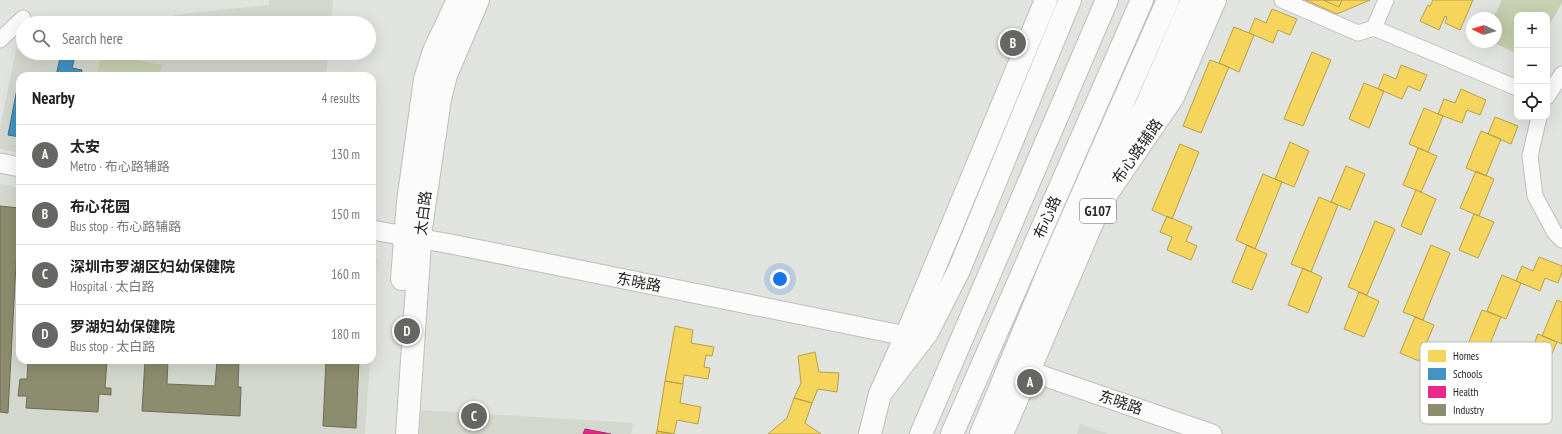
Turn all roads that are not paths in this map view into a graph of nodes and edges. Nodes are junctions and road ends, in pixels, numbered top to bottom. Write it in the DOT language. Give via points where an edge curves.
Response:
graph roads {
  1 [pos="458,0"];
  2 [pos="478,0"];
  3 [pos="1046,0"];
  4 [pos="1070,0"];
  5 [pos="1107,0"];
  6 [pos="1142,0"];
  7 [pos="1168,0"];
  8 [pos="1192,0"];
  9 [pos="1215,0"];
  10 [pos="1282,0"];
  11 [pos="1386,0"];
  12 [pos="16,24"];
  13 [pos="1374,28"];
  14 [pos="0,40"];
  15 [pos="1562,74"];
  16 [pos="1514,87"];
  17 [pos="1550,92"];
  18 [pos="1538,120"];
  19 [pos="0,163"];
  20 [pos="16,166"];
  21 [pos="1069,224"];
  22 [pos="376,231"];
  23 [pos="412,237"];
  24 [pos="1562,240"];
  25 [pos="906,336"];
  26 [pos="1029,371"];
  27 [pos="880,394"];
  28 [pos="393,434"];
  29 [pos="407,434"];
  30 [pos="870,434"];
  31 [pos="921,434"];
  32 [pos="952,434"];
  33 [pos="981,434"];
  34 [pos="1002,434"];
  35 [pos="1212,434"];
  1 -- 23 [label="main road, 太白路" via="434,51 425,79 408,202"];
  2 -- 23 [label="main road, 太白路" via="446,75 427,183"];
  3 -- 25 [label="main road"];
  4 -- 27 [label="main road" via="959,270 927,333"];
  5 -- 31 [label="main road, 布心路"];
  6 -- 32 [label="main road, 布心路"];
  7 -- 21 [label="main road"];
  8 -- 21 [label="main road" via="1146,106 1100,172"];
  9 -- 26 [label="main road, 布心路辅路 / G107" via="1173,97 1108,192 1093,221"];
  10 -- 13 [label="street" via="1358,33"];
  11 -- 13 [label="street"];
  12 -- 14 [label="street"];
  13 -- 16 [label="street"];
  15 -- 17 [label="street"];
  18 -- 24 [label="street" via="1530,156 1535,196 1555,234"];
  19 -- 20 [label="street"];
  21 -- 33 [label="main road"];
  22 -- 23 [label="street, 东晓路"];
  23 -- 25 [label="street, 东晓路"];
  23 -- 28 [label="main road, 太白路"];
  23 -- 29 [label="main road, 太白路"];
  25 -- 27 [label="main road"];
  26 -- 34 [label="main road, 布心路辅路 / G107"];
  26 -- 35 [label="street, 东晓路"];
  27 -- 30 [label="main road"];
}
